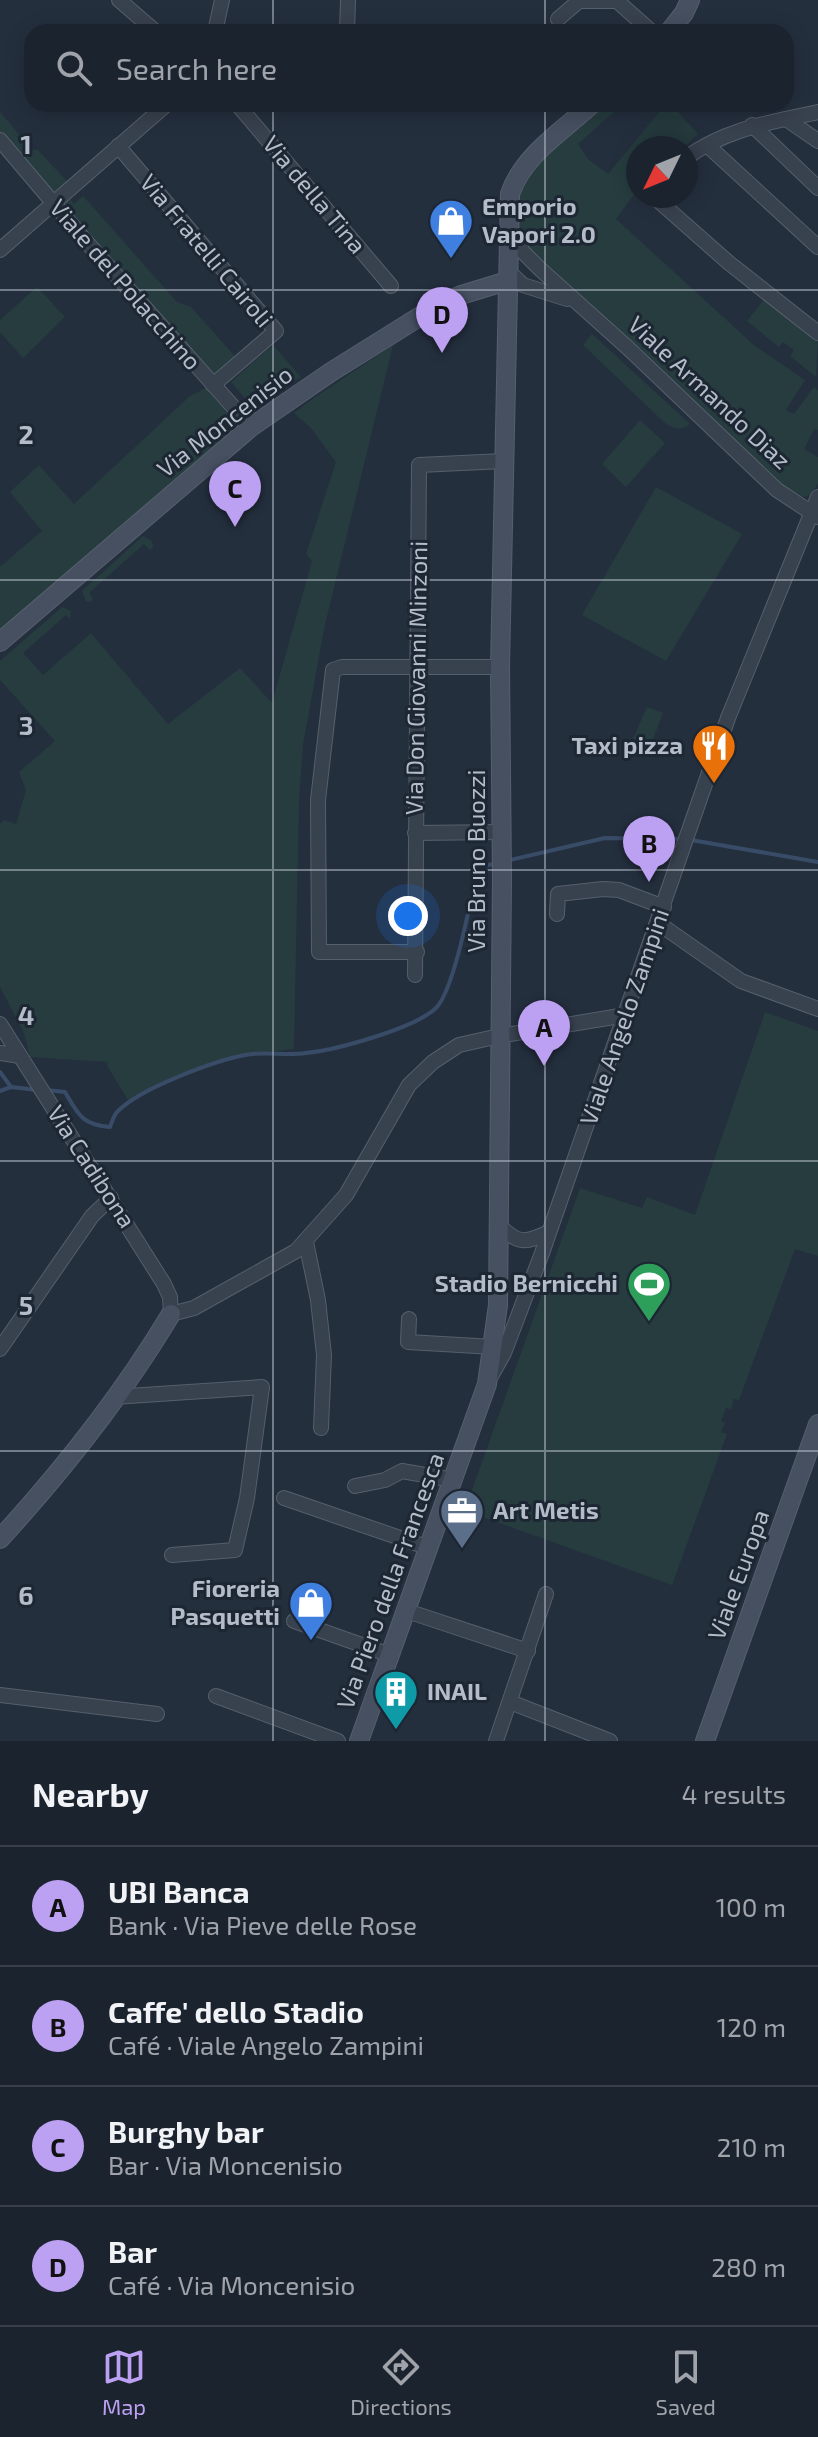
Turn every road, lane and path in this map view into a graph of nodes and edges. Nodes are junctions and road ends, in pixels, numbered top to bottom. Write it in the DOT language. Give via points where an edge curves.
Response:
graph roads {
  1 [pos="119,0"];
  2 [pos="222,0"];
  3 [pos="348,0"];
  4 [pos="690,0"];
  5 [pos="618,1"];
  6 [pos="558,19"];
  7 [pos="147,24"];
  8 [pos="217,24"];
  9 [pos="347,24"];
  10 [pos="643,24"];
  11 [pos="675,24"];
  12 [pos="158,112"];
  13 [pos="244,112"];
  14 [pos="583,112"];
  15 [pos="818,112"];
  16 [pos="786,119"];
  17 [pos="752,125"];
  18 [pos="0,140"];
  19 [pos="818,141"];
  20 [pos="707,145"];
  21 [pos="118,146"];
  22 [pos="698,151"];
  23 [pos="818,188"];
  24 [pos="53,204"];
  25 [pos="667,208"];
  26 [pos="507,225"];
  27 [pos="818,247"];
  28 [pos="0,250"];
  29 [pos="540,269"];
  30 [pos="507,283"];
  31 [pos="391,286"];
  32 [pos="531,289"];
  33 [pos="578,304"];
  34 [pos="818,333"];
  35 [pos="213,385"];
  36 [pos="251,427"];
  37 [pos="504,461"];
  38 [pos="818,497"];
  39 [pos="814,515"];
  40 [pos="0,642"];
  41 [pos="416,667"];
  42 [pos="500,667"];
  43 [pos="415,833"];
  44 [pos="502,840"];
  45 [pos="664,907"];
  46 [pos="557,914"];
  47 [pos="658,923"];
  48 [pos="417,952"];
  49 [pos="415,975"];
  50 [pos="818,1009"];
  51 [pos="626,1015"];
  52 [pos="0,1024"];
  53 [pos="499,1036"];
  54 [pos="0,1053"];
  55 [pos="20,1056"];
  56 [pos="111,1198"];
  57 [pos="499,1225"];
  58 [pos="549,1232"];
  59 [pos="306,1242"];
  60 [pos="171,1314"];
  61 [pos="409,1319"];
  62 [pos="494,1347"];
  63 [pos="0,1349"];
  64 [pos="487,1384"];
  65 [pos="114,1397"];
  66 [pos="818,1424"];
  67 [pos="321,1428"];
  68 [pos="469,1438"];
  69 [pos="453,1480"];
  70 [pos="355,1486"];
  71 [pos="284,1498"];
  72 [pos="0,1539"];
  73 [pos="429,1548"];
  74 [pos="172,1555"];
  75 [pos="546,1594"];
  76 [pos="407,1611"];
  77 [pos="294,1621"];
  78 [pos="528,1651"];
  79 [pos="390,1655"];
  80 [pos="0,1695"];
  81 [pos="216,1696"];
  82 [pos="510,1702"];
  83 [pos="157,1714"];
  84 [pos="338,1741"];
  85 [pos="359,1741"];
  86 [pos="496,1741"];
  87 [pos="610,1741"];
  88 [pos="705,1741"];
  1 -- 7 [label="street"];
  2 -- 8 [label="street"];
  3 -- 9 [label="street"];
  4 -- 11 [label="main road"];
  5 -- 6 [label="street" via="579,1"];
  5 -- 10 [label="street"];
  12 -- 21 [label="street"];
  13 -- 31 [label="street, Via della Tina"];
  14 -- 26 [label="main road" via="516,176"];
  15 -- 16 [label="street"];
  16 -- 17 [label="street"];
  16 -- 19 [label="street"];
  17 -- 20 [label="street"];
  17 -- 23 [label="street"];
  18 -- 24 [label="street, Viale del Polacchino"];
  20 -- 22 [label="street"];
  20 -- 27 [label="street"];
  21 -- 24 [label="street"];
  21 -- 35 [label="street, Via Fratelli Cairoli" via="276,331"];
  24 -- 28 [label="street"];
  24 -- 35 [label="street, Viale del Polacchino"];
  25 -- 34 [label="street"];
  26 -- 29 [label="street, Viale Armando Diaz"];
  26 -- 30 [label="main road"];
  29 -- 30 [label="street" via="521,267"];
  29 -- 33 [label="street, Viale Armando Diaz"];
  30 -- 32 [label="street"];
  30 -- 32 [label="street" via="514,293"];
  30 -- 36 [label="main road, Via Moncenisio" via="435,307"];
  30 -- 37 [label="main road, Via Bruno Buozzi"];
  32 -- 33 [label="street"];
  33 -- 39 [label="street, Viale Armando Diaz" via="777,490"];
  35 -- 36 [label="street, Viale del Polacchino"];
  36 -- 40 [label="main road, Via Moncenisio"];
  37 -- 41 [label="street, Via Don Giovanni Minzoni" via="419,465"];
  37 -- 42 [label="main road, Via Bruno Buozzi"];
  38 -- 39 [label="street, Viale Angelo Zampini"];
  39 -- 45 [label="street, Viale Angelo Zampini" via="728,718"];
  41 -- 42 [label="street"];
  41 -- 43 [label="street, Via Don Giovanni Minzoni"];
  41 -- 48 [label="street" via="333,670 318,830 319,952"];
  42 -- 44 [label="main road, Via Bruno Buozzi"];
  43 -- 44 [label="street"];
  43 -- 48 [label="street, Via Don Giovanni Minzoni"];
  44 -- 53 [label="main road, Via Bruno Buozzi"];
  45 -- 46 [label="street" via="603,889 558,894"];
  45 -- 47 [label="street, Viale Angelo Zampini"];
  47 -- 50 [label="street" via="741,981"];
  47 -- 51 [label="street, Viale Angelo Zampini"];
  48 -- 49 [label="street, Via Don Giovanni Minzoni"];
  51 -- 53 [label="street"];
  51 -- 58 [label="street, Viale Angelo Zampini"];
  52 -- 55 [label="street, Via Cadibona"];
  53 -- 57 [label="main road, Via Bruno Buozzi"];
  53 -- 59 [label="street" via="459,1045 409,1085 346,1195"];
  54 -- 55 [label="street"];
  55 -- 56 [label="street, Via Cadibona"];
  56 -- 60 [label="street, Via Cadibona" via="164,1284"];
  56 -- 63 [label="street" via="92,1216"];
  57 -- 58 [label="street" via="524,1241"];
  57 -- 62 [label="main road, Via Bruno Buozzi"];
  58 -- 64 [label="street, Viale Angelo Zampini" via="504,1353"];
  59 -- 60 [label="street" via="194,1308"];
  59 -- 67 [label="street" via="324,1355"];
  60 -- 65 [label="main road"];
  61 -- 62 [label="street" via="408,1342"];
  62 -- 64 [label="main road, Via Bruno Buozzi"];
  64 -- 68 [label="main road, Via Bruno Buozzi"];
  65 -- 72 [label="main road"];
  65 -- 74 [label="street" via="262,1387 235,1550"];
  66 -- 88 [label="main road, Viale Europa"];
  68 -- 69 [label="main road, Via Piero della Francesca"];
  69 -- 70 [label="street" via="402,1471"];
  69 -- 73 [label="main road, Via Piero della Francesca"];
  71 -- 73 [label="street"];
  73 -- 76 [label="main road, Via Piero della Francesca"];
  75 -- 78 [label="street"];
  76 -- 78 [label="street"];
  76 -- 79 [label="main road, Via Piero della Francesca"];
  77 -- 79 [label="street"];
  78 -- 82 [label="street"];
  79 -- 85 [label="main road, Via Piero della Francesca"];
  80 -- 83 [label="street"];
  81 -- 84 [label="street"];
  82 -- 86 [label="street"];
  82 -- 87 [label="street"];
}
